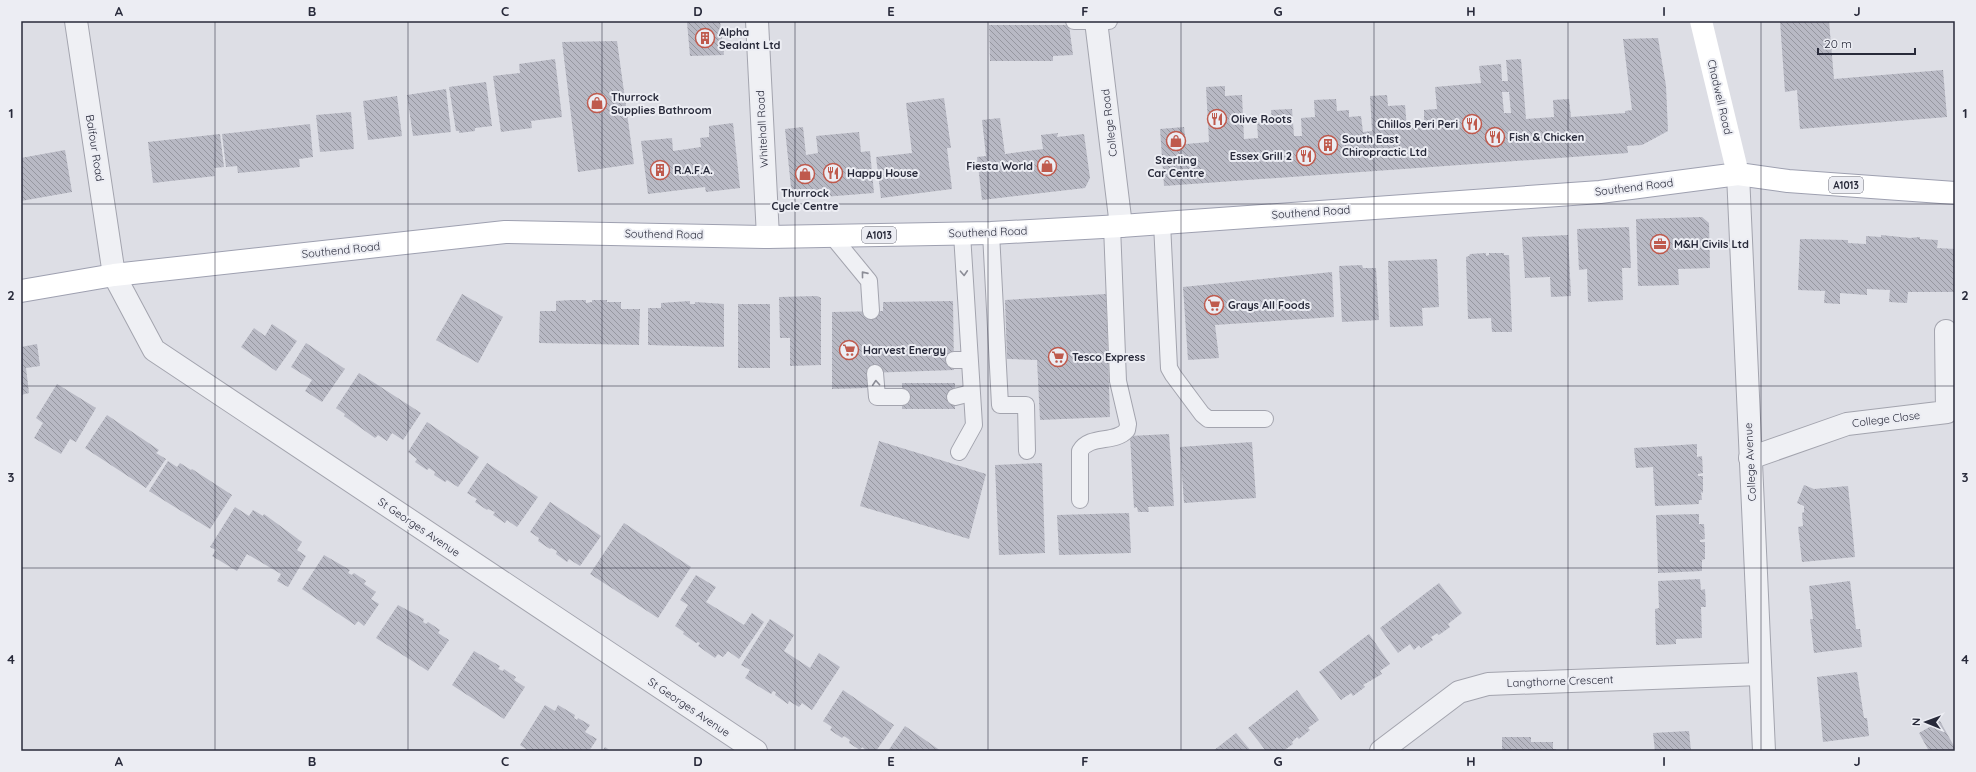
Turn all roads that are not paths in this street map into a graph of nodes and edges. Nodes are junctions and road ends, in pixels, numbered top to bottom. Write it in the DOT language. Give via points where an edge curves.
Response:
graph roads {
  1 [pos="76,21"];
  2 [pos="757,21"];
  3 [pos="1074,21"];
  4 [pos="1097,21"];
  5 [pos="1109,21"];
  6 [pos="1701,21"];
  7 [pos="1738,174"];
  8 [pos="1955,193"];
  9 [pos="1162,223"];
  10 [pos="1117,226"];
  11 [pos="991,233"];
  12 [pos="962,234"];
  13 [pos="832,236"];
  14 [pos="768,237"];
  15 [pos="114,275"];
  16 [pos="21,291"];
  17 [pos="871,311"];
  18 [pos="1946,332"];
  19 [pos="875,373"];
  20 [pos="971,393"];
  21 [pos="902,397"];
  22 [pos="955,397"];
  23 [pos="1951,413"];
  24 [pos="1265,419"];
  25 [pos="1027,451"];
  26 [pos="958,452"];
  27 [pos="1750,458"];
  28 [pos="1080,500"];
  29 [pos="1760,674"];
  30 [pos="756,751"];
  31 [pos="1381,751"];
  32 [pos="1764,751"];
  1 -- 15 [label="street, Balfour Road"];
  2 -- 14 [label="street, Whitehall Road"];
  3 -- 4 [label="lane"];
  4 -- 5 [label="lane"];
  4 -- 10 [label="street, College Road"];
  6 -- 7 [label="main road, Chadwell Road"];
  7 -- 8 [label="main road, Southend Road / A1013" via="1788,181"];
  7 -- 9 [label="main road, Southend Road / A1013" via="1600,192"];
  7 -- 27 [label="street, College Avenue"];
  9 -- 10 [label="main road, Southend Road / A1013"];
  9 -- 24 [label="lane" via="1170,368 1173,375 1208,419"];
  10 -- 11 [label="main road, Southend Road / A1013"];
  10 -- 28 [label="lane" via="1118,381 1128,424 1127,430 1118,437 1088,442 1083,446 1080,451"];
  11 -- 12 [label="main road, Southend Road / A1013"];
  11 -- 25 [label="lane" via="1000,405 1026,405"];
  12 -- 13 [label="main road, Southend Road / A1013"];
  12 -- 20 [label="lane, one-way" via="961,360"];
  13 -- 14 [label="main road, Southend Road / A1013"];
  17 -- 13 [label="lane, one-way" via="869,281"];
  14 -- 15 [label="main road, Southend Road / A1013" via="505,232"];
  15 -- 16 [label="main road, Southend Road / A1013"];
  15 -- 30 [label="street, St Georges Avenue" via="154,350"];
  18 -- 23 [label="street, College Close"];
  21 -- 19 [label="lane, one-way" via="877,397"];
  20 -- 22 [label="lane"];
  20 -- 26 [label="lane" via="974,426"];
  23 -- 27 [label="street, College Close" via="1847,424"];
  27 -- 29 [label="street, College Avenue"];
  29 -- 31 [label="street, Langthorne Crescent" via="1488,684 1459,692"];
  29 -- 32 [label="street, College Avenue"];
}
